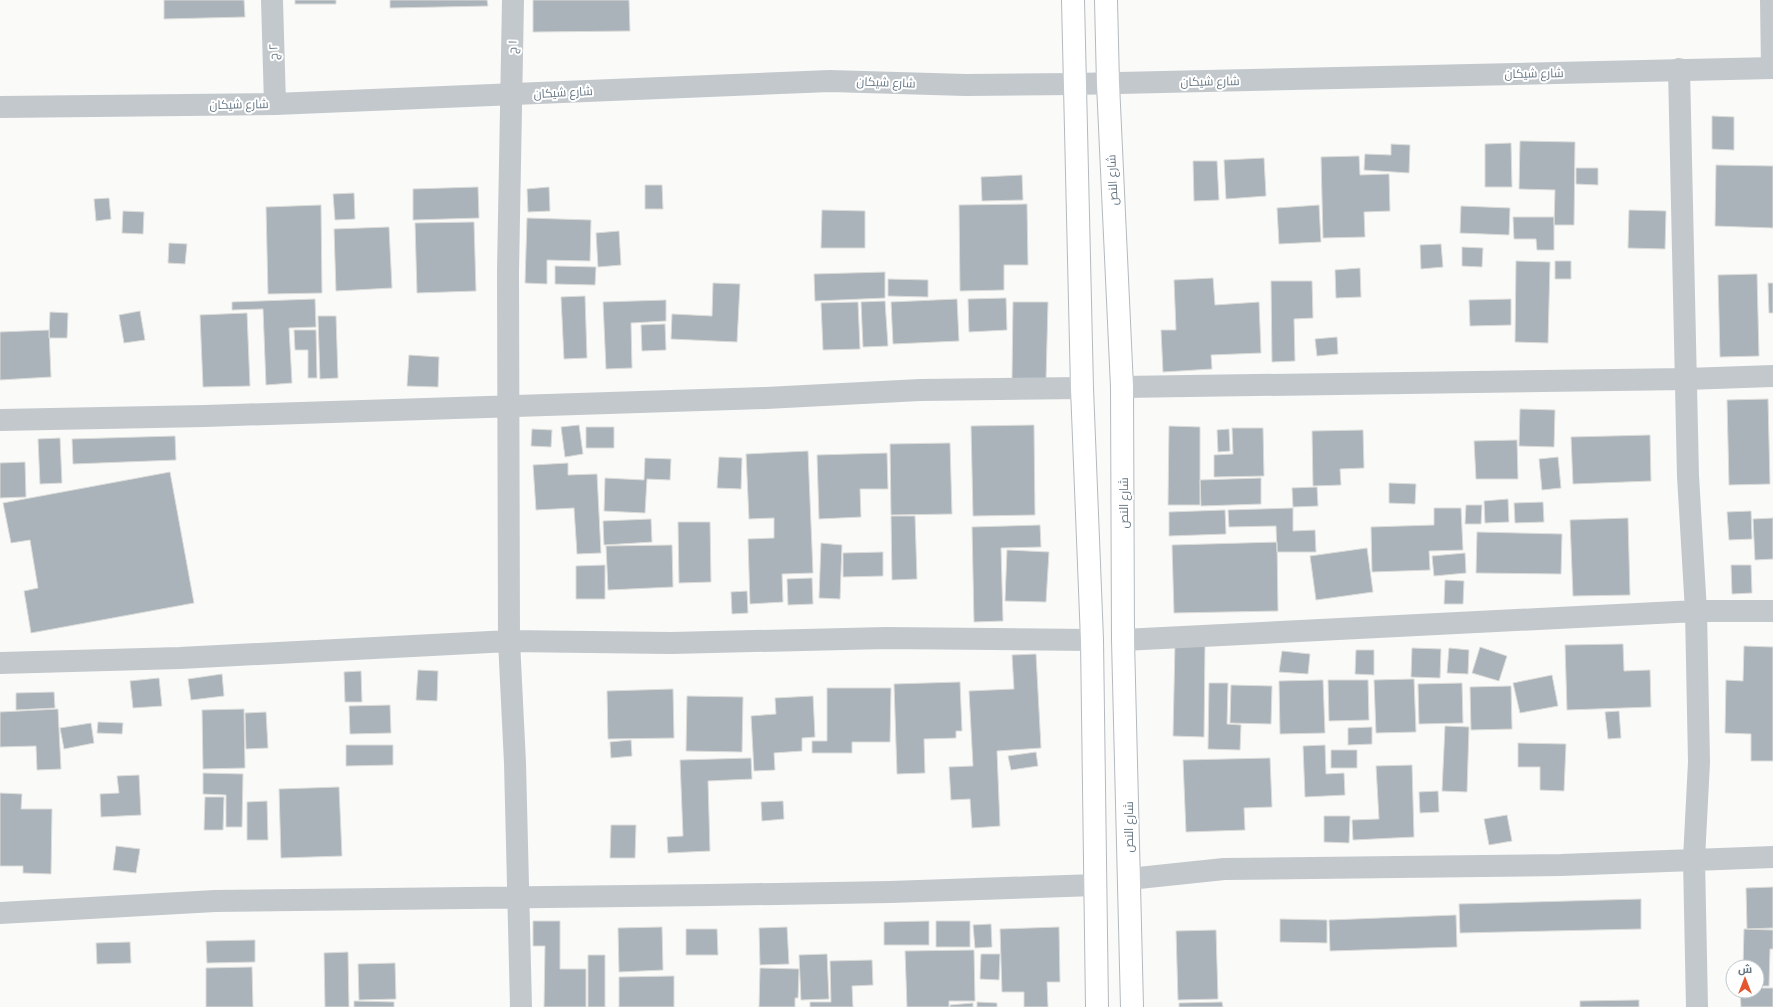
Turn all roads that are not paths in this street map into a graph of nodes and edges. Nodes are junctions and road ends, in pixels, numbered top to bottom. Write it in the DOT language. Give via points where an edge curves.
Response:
graph roads {
  1 [pos="272,0"];
  2 [pos="513,0"];
  3 [pos="1073,0"];
  4 [pos="1106,0"];
  5 [pos="1771,0"];
  6 [pos="1772,68"];
  7 [pos="1679,69"];
  8 [pos="1075,84"];
  9 [pos="1108,84"];
  10 [pos="511,94"];
  11 [pos="274,104"];
  12 [pos="0,107"];
  13 [pos="1773,376"];
  14 [pos="1686,379"];
  15 [pos="1122,387"];
  16 [pos="1082,388"];
  17 [pos="508,405"];
  18 [pos="0,420"];
  19 [pos="1696,611"];
  20 [pos="1773,611"];
  21 [pos="1092,640"];
  22 [pos="1123,640"];
  23 [pos="509,641"];
  24 [pos="0,663"];
  25 [pos="1773,857"];
  26 [pos="1694,859"];
  27 [pos="1129,879"];
  28 [pos="1095,885"];
  29 [pos="518,898"];
  30 [pos="0,913"];
  31 [pos="521,1007"];
  32 [pos="1097,1007"];
  33 [pos="1132,1007"];
  34 [pos="1697,1007"];
  1 -- 11 [label="street, ٢ ج"];
  2 -- 10 [label="street, ١ ج"];
  3 -- 8 [label="main road"];
  4 -- 9 [label="main road, شارع النص"];
  5 -- 6 [label="street"];
  6 -- 7 [label="street, شارع شيكان"];
  7 -- 9 [label="street, شارع شيكان"];
  7 -- 14 [label="street"];
  8 -- 9 [label="street, شارع شيكان"];
  8 -- 10 [label="street, شارع شيكان" via="966,85 830,81"];
  8 -- 16 [label="main road"];
  9 -- 15 [label="main road, شارع النص"];
  10 -- 11 [label="street, شارع شيكان"];
  10 -- 17 [label="street, ١ ج"];
  11 -- 12 [label="street, شارع شيكان"];
  13 -- 14 [label="street"];
  14 -- 15 [label="street"];
  14 -- 19 [label="street" via="1688,476"];
  15 -- 22 [label="main road, شارع النص"];
  16 -- 17 [label="street" via="920,390 766,398"];
  16 -- 21 [label="main road"];
  17 -- 18 [label="street" via="205,416"];
  17 -- 23 [label="street, ١ ج"];
  19 -- 20 [label="street"];
  19 -- 22 [label="street"];
  19 -- 26 [label="street" via="1699,762"];
  21 -- 23 [label="street" via="886,638 671,642"];
  21 -- 28 [label="main road"];
  22 -- 27 [label="main road, شارع النص"];
  23 -- 24 [label="street" via="180,658"];
  23 -- 29 [label="street, ١ ج"];
  25 -- 26 [label="street"];
  26 -- 27 [label="street" via="1561,864 1224,869"];
  26 -- 34 [label="street"];
  27 -- 33 [label="main road, شارع النص"];
  28 -- 29 [label="street" via="875,892"];
  28 -- 32 [label="main road"];
  29 -- 30 [label="street" via="215,900"];
  29 -- 31 [label="street, ١ ج"];
}
